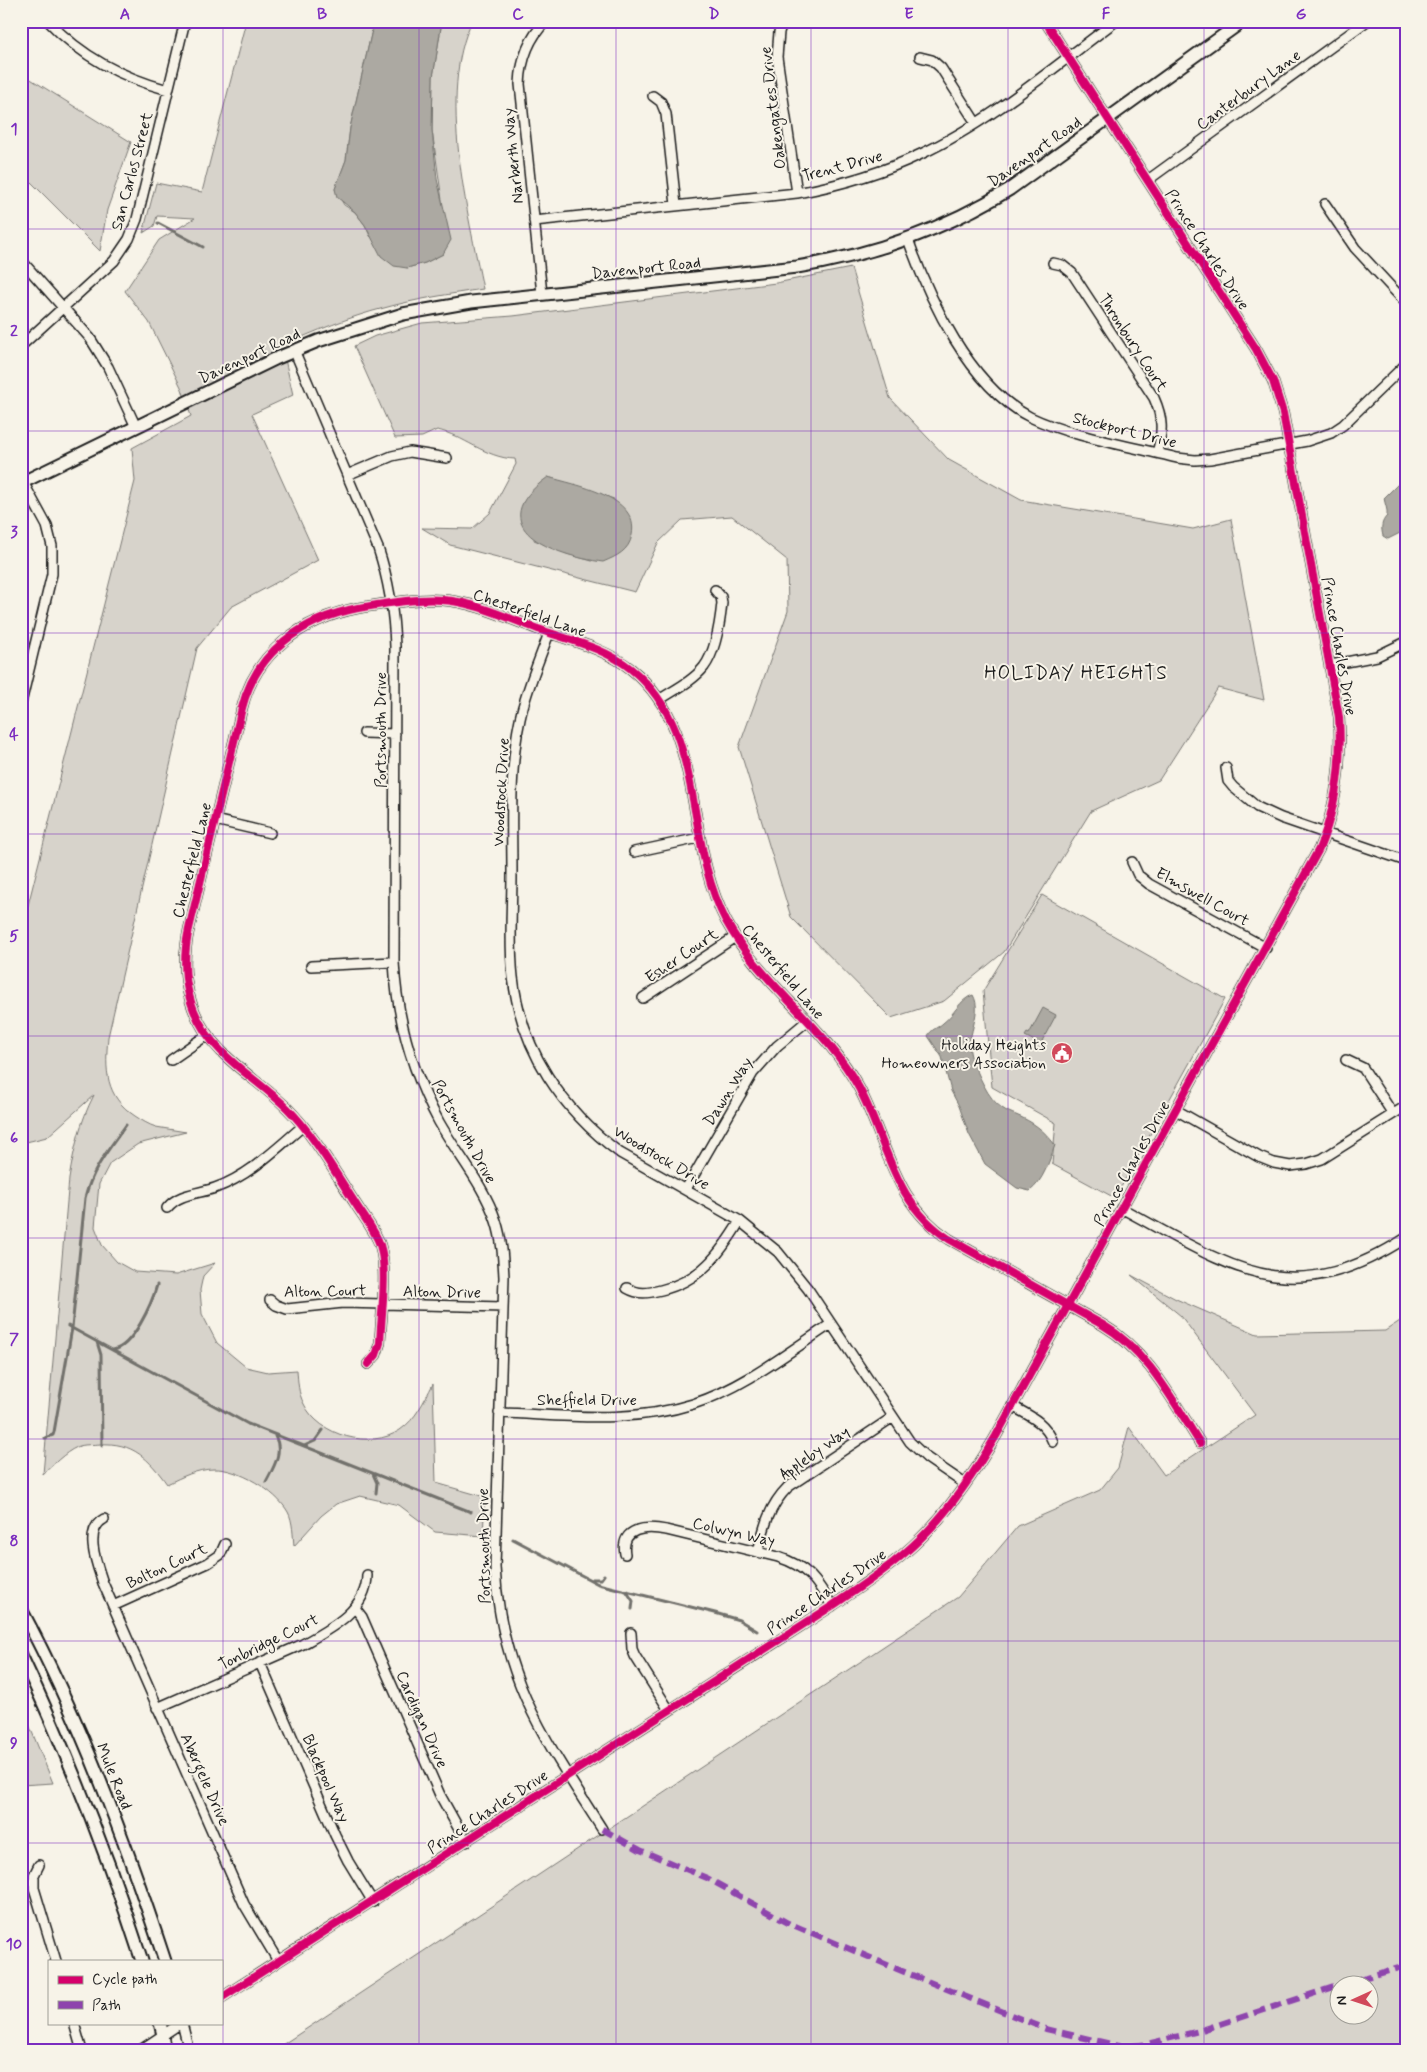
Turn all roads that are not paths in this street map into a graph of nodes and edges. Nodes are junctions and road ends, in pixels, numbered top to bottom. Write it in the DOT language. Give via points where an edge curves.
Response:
graph roads {
  1 [pos="48,21"];
  2 [pos="185,21"];
  3 [pos="546,21"];
  4 [pos="783,21"];
  5 [pos="1046,21"];
  6 [pos="1116,21"];
  7 [pos="1243,21"];
  8 [pos="1367,21"];
  9 [pos="920,56"];
  10 [pos="1068,56"];
  11 [pos="168,90"];
  12 [pos="653,96"];
  13 [pos="1109,119"];
  14 [pos="976,123"];
  15 [pos="1148,180"];
  16 [pos="798,193"];
  17 [pos="1325,204"];
  18 [pos="676,205"];
  19 [pos="534,222"];
  20 [pos="908,238"];
  21 [pos="21,260"];
  22 [pos="1053,263"];
  23 [pos="542,294"];
  24 [pos="1406,303"];
  25 [pos="64,308"];
  26 [pos="21,346"];
  27 [pos="294,350"];
  28 [pos="1406,364"];
  29 [pos="136,427"];
  30 [pos="1288,444"];
  31 [pos="1157,453"];
  32 [pos="447,458"];
  33 [pos="347,475"];
  34 [pos="22,482"];
  35 [pos="715,590"];
  36 [pos="392,604"];
  37 [pos="549,633"];
  38 [pos="1406,642"];
  39 [pos="1331,665"];
  40 [pos="24,683"];
  41 [pos="659,700"];
  42 [pos="21,703"];
  43 [pos="364,733"];
  44 [pos="395,734"];
  45 [pos="1226,768"];
  46 [pos="216,820"];
  47 [pos="270,833"];
  48 [pos="1325,833"];
  49 [pos="699,838"];
  50 [pos="634,852"];
  51 [pos="1406,861"];
  52 [pos="1132,862"];
  53 [pos="735,937"];
  54 [pos="1266,948"];
  55 [pos="394,962"];
  56 [pos="311,966"];
  57 [pos="643,998"];
  58 [pos="807,1021"];
  59 [pos="207,1035"];
  60 [pos="171,1060"];
  61 [pos="1346,1060"];
  62 [pos="1406,1106"];
  63 [pos="1176,1110"];
  64 [pos="1393,1114"];
  65 [pos="303,1126"];
  66 [pos="686,1189"];
  67 [pos="167,1208"];
  68 [pos="1122,1208"];
  69 [pos="740,1221"];
  70 [pos="1406,1238"];
  71 [pos="627,1288"];
  72 [pos="270,1300"];
  73 [pos="381,1305"];
  74 [pos="1068,1306"];
  75 [pos="503,1307"];
  76 [pos="831,1324"];
  77 [pos="368,1364"];
  78 [pos="1012,1406"];
  79 [pos="499,1413"];
  80 [pos="892,1417"];
  81 [pos="1053,1442"];
  82 [pos="1200,1443"];
  83 [pos="965,1484"];
  84 [pos="104,1519"];
  85 [pos="225,1544"];
  86 [pos="758,1552"];
  87 [pos="625,1554"];
  88 [pos="368,1575"];
  89 [pos="113,1606"];
  90 [pos="832,1606"];
  91 [pos="355,1608"];
  92 [pos="21,1609"];
  93 [pos="632,1633"];
  94 [pos="21,1655"];
  95 [pos="260,1663"];
  96 [pos="157,1708"];
  97 [pos="669,1710"];
  98 [pos="568,1775"];
  99 [pos="602,1829"];
  100 [pos="466,1842"];
  101 [pos="39,1865"];
  102 [pos="373,1902"];
  103 [pos="56,1960"];
  104 [pos="142,1960"];
  105 [pos="165,1960"];
  106 [pos="278,1961"];
  107 [pos="222,1997"];
  108 [pos="74,2024"];
  109 [pos="160,2024"];
  110 [pos="180,2024"];
  111 [pos="182,2024"];
  112 [pos="163,2035"];
  113 [pos="82,2051"];
  114 [pos="140,2051"];
  115 [pos="166,2051"];
  116 [pos="189,2051"];
  1 -- 11 [label="street" via="74,46 105,67"];
  2 -- 11 [label="street, San Carlos Street"];
  3 -- 19 [label="street, Narberth Way" via="529,44 521,76"];
  4 -- 16 [label="street, Oakengates Drive" via="777,57"];
  5 -- 10 [label="street, Prince Charles Drive"];
  6 -- 10 [label="street, Trent Drive"];
  7 -- 13 [label="street, Davenport Road"];
  8 -- 15 [label="street, Canterbury Lane"];
  9 -- 14 [label="street" via="941,68"];
  10 -- 13 [label="street, Prince Charles Drive"];
  10 -- 14 [label="street, Trent Drive"];
  11 -- 25 [label="street, San Carlos Street" via="137,219 129,239 114,262"];
  12 -- 18 [label="street" via="661,102 666,114"];
  13 -- 15 [label="street, Prince Charles Drive"];
  13 -- 20 [label="street, Davenport Road" via="1005,193 954,220"];
  14 -- 16 [label="street, Trent Drive" via="899,164"];
  15 -- 30 [label="street, Prince Charles Drive" via="1263,362 1279,396"];
  16 -- 18 [label="street, Trent Drive"];
  17 -- 24 [label="street" via="1355,248"];
  18 -- 19 [label="street, Trent Drive"];
  19 -- 23 [label="street, Narberth Way"];
  20 -- 23 [label="street, Davenport Road" via="850,257 797,267"];
  20 -- 31 [label="street, Stockport Drive" via="923,281 940,314 980,376 1001,398 1020,411 1054,426"];
  21 -- 25 [label="street"];
  22 -- 31 [label="street, Thronbury Court" via="1072,273 1154,398 1162,424"];
  23 -- 27 [label="street, Davenport Road" via="411,312"];
  25 -- 26 [label="street, San Carlos Street"];
  25 -- 29 [label="street" via="108,367"];
  27 -- 29 [label="street, Davenport Road"];
  27 -- 33 [label="street, Portsmouth Drive"];
  28 -- 30 [label="street, Stockport Drive" via="1337,429 1323,437"];
  29 -- 34 [label="street, Davenport Road"];
  30 -- 31 [label="street, Stockport Drive" via="1202,460"];
  30 -- 39 [label="street, Prince Charles Drive"];
  32 -- 33 [label="street" via="410,452"];
  33 -- 36 [label="street, Portsmouth Drive" via="378,548"];
  34 -- 40 [label="street" via="47,526 52,546 52,574"];
  35 -- 41 [label="street" via="722,603 709,659 689,681"];
  36 -- 37 [label="street, Chesterfield Lane" via="430,600 457,602"];
  36 -- 44 [label="street, Portsmouth Drive"];
  36 -- 46 [label="street, Chesterfield Lane" via="359,608 319,619 291,635 266,658 244,698"];
  37 -- 41 [label="street, Chesterfield Lane" via="619,661 643,680"];
  37 -- 66 [label="street, Woodstock Drive" via="520,718 512,779 512,958 520,1015 540,1065 577,1117 620,1153"];
  38 -- 39 [label="street" via="1377,656"];
  39 -- 48 [label="street, Prince Charles Drive" via="1339,709 1340,761 1335,798"];
  40 -- 42 [label="street"];
  41 -- 49 [label="street, Chesterfield Lane" via="670,717 679,742"];
  43 -- 44 [label="street"];
  44 -- 55 [label="street, Portsmouth Drive"];
  45 -- 48 [label="street" via="1228,781 1247,801 1269,813"];
  46 -- 47 [label="street"];
  46 -- 59 [label="street, Chesterfield Lane" via="184,960 188,996"];
  48 -- 51 [label="street"];
  48 -- 54 [label="street, Prince Charles Drive"];
  49 -- 50 [label="street"];
  49 -- 53 [label="street, Chesterfield Lane" via="712,890"];
  52 -- 54 [label="street, Elmswell Court" via="1143,880"];
  53 -- 57 [label="street, Esher Court"];
  53 -- 58 [label="street, Chesterfield Lane"];
  54 -- 63 [label="street, Prince Charles Drive"];
  55 -- 56 [label="street"];
  55 -- 75 [label="street, Portsmouth Drive" via="400,1016 416,1072 439,1122 496,1220 504,1258"];
  58 -- 66 [label="street, Dawn Way" via="777,1046 753,1074"];
  58 -- 74 [label="street, Chesterfield Lane" via="852,1076 903,1191 919,1214 949,1239"];
  59 -- 60 [label="street"];
  59 -- 65 [label="street, Chesterfield Lane"];
  61 -- 64 [label="street" via="1363,1068"];
  62 -- 64 [label="street"];
  63 -- 64 [label="street" via="1259,1157 1290,1166 1322,1159"];
  63 -- 68 [label="street, Prince Charles Drive"];
  65 -- 67 [label="street" via="241,1175 215,1188 178,1197"];
  65 -- 73 [label="street, Chesterfield Lane" via="380,1244 383,1264"];
  66 -- 69 [label="street, Woodstock Drive"];
  68 -- 70 [label="street" via="1222,1262 1250,1272 1275,1276 1309,1276 1348,1268"];
  68 -- 74 [label="street, Prince Charles Drive"];
  69 -- 71 [label="street" via="720,1253 696,1275 676,1286 648,1293 634,1293"];
  69 -- 76 [label="street, Woodstock Drive" via="787,1261"];
  72 -- 73 [label="street, Alton Court" via="287,1308 343,1303"];
  73 -- 75 [label="street, Alton Drive"];
  73 -- 77 [label="street, Chesterfield Lane" via="378,1349"];
  74 -- 78 [label="street, Prince Charles Drive"];
  74 -- 82 [label="street, Chesterfield Lane" via="1112,1330 1140,1353"];
  75 -- 79 [label="street, Portsmouth Drive"];
  76 -- 79 [label="street, Sheffield Drive" via="747,1379 686,1406 613,1417"];
  76 -- 80 [label="street, Woodstock Drive"];
  78 -- 81 [label="street" via="1040,1421"];
  78 -- 83 [label="street, Prince Charles Drive"];
  79 -- 98 [label="street, Portsmouth Drive" via="495,1566 503,1634 525,1699"];
  80 -- 83 [label="street, Woodstock Drive" via="919,1451"];
  80 -- 86 [label="street, Appleby Way" via="788,1487 770,1510"];
  83 -- 90 [label="street, Prince Charles Drive" via="934,1525 908,1550"];
  84 -- 89 [label="street, Abergele Drive" via="99,1521 94,1531 94,1549"];
  85 -- 89 [label="street, Bolton Court" via="220,1555 208,1563"];
  86 -- 87 [label="street, Colwyn Way" via="647,1528 627,1538"];
  86 -- 90 [label="street, Colwyn Way" via="803,1568 817,1582"];
  88 -- 91 [label="street, Tonbridge Court" via="366,1589"];
  89 -- 96 [label="street, Abergele Drive"];
  90 -- 97 [label="street, Prince Charles Drive"];
  91 -- 95 [label="street, Tonbridge Court" via="313,1638"];
  91 -- 100 [label="street, Cardigan Drive" via="440,1796"];
  92 -- 105 [label="street, Mule Road" via="59,1683 105,1791"];
  93 -- 97 [label="street" via="635,1656"];
  94 -- 104 [label="street" via="86,1802"];
  95 -- 96 [label="street, Tonbridge Court"];
  95 -- 102 [label="street, Blackpool Way" via="335,1835"];
  96 -- 106 [label="street, Abergele Drive" via="244,1904"];
  97 -- 98 [label="street, Prince Charles Drive"];
  98 -- 99 [label="street, Portsmouth Drive"];
  98 -- 100 [label="street, Prince Charles Drive"];
  100 -- 102 [label="street, Prince Charles Drive"];
  101 -- 103 [label="street" via="34,1875 34,1888"];
  102 -- 106 [label="street, Prince Charles Drive"];
  106 -- 107 [label="street, Prince Charles Drive"];
  108 -- 113 [label="street"];
  109 -- 112 [label="street"];
  110 -- 112 [label="street"];
  111 -- 116 [label="street"];
  112 -- 114 [label="street"];
  112 -- 115 [label="street"];
}
